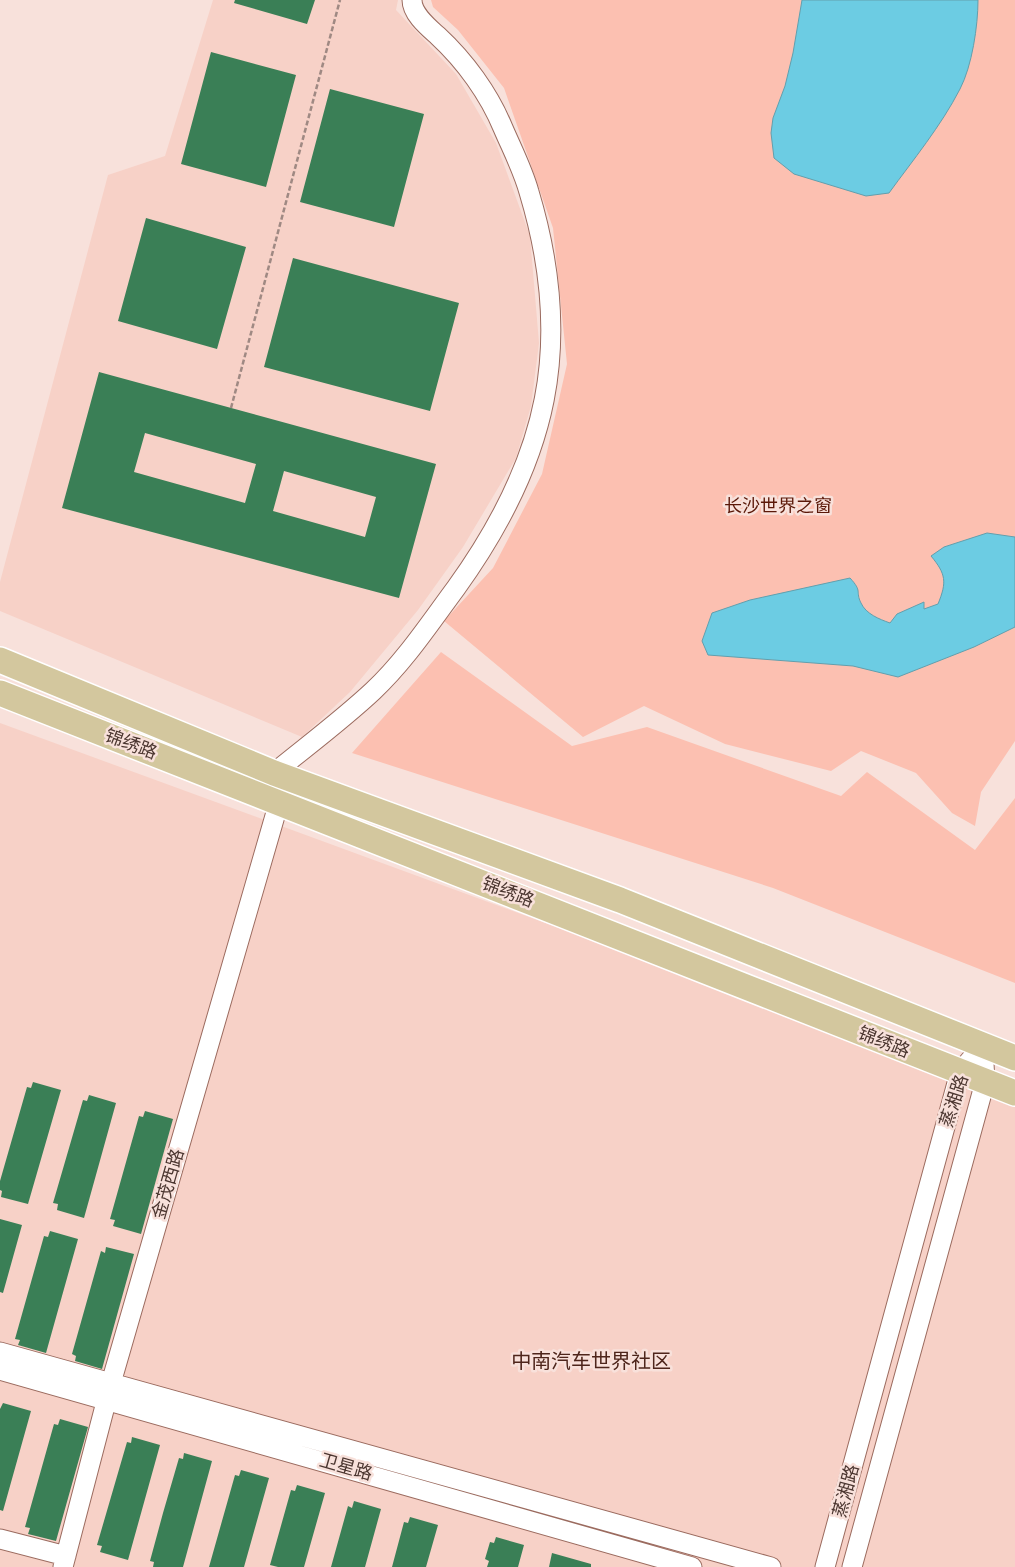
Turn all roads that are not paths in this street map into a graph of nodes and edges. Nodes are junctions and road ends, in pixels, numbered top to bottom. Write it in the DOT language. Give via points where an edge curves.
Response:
graph roads {
  1 [pos="412,0"];
  2 [pos="0,660"];
  3 [pos="0,693"];
  4 [pos="274,773"];
  5 [pos="279,802"];
  6 [pos="983,1045"];
  7 [pos="1015,1058"];
  8 [pos="960,1072"];
  9 [pos="985,1082"];
  10 [pos="1015,1093"];
  11 [pos="0,1352"];
  12 [pos="0,1370"];
  13 [pos="109,1390"];
  14 [pos="0,1539"];
  15 [pos="65,1561"];
  16 [pos="692,1567"];
  17 [pos="771,1567"];
  18 [pos="825,1567"];
  19 [pos="852,1567"];
  1 -- 4 [label="street" via="424,24 457,53 496,112 529,191 545,259 551,367 540,424 521,479 480,554 422,635 373,691"];
  2 -- 4 [label="main road, 锦绣路"];
  3 -- 5 [label="main road, 锦绣路"];
  4 -- 6 [label="main road, 锦绣路" via="620,900"];
  5 -- 8 [label="main road, 锦绣路"];
  5 -- 13 [label="street, 金茂西路"];
  6 -- 7 [label="main road, 锦绣路"];
  6 -- 8 [label="street, 蒸湘路"];
  6 -- 9 [label="street, 蒸湘路"];
  8 -- 9 [label="main road, 锦绣路"];
  8 -- 18 [label="street, 蒸湘路"];
  9 -- 10 [label="main road, 锦绣路"];
  9 -- 19 [label="street, 蒸湘路"];
  11 -- 13 [label="street"];
  12 -- 13 [label="street, 卫星路"];
  13 -- 15 [label="street, 金茂西路"];
  13 -- 16 [label="street, 卫星路"];
  13 -- 17 [label="street"];
  14 -- 15 [label="street"];
}
